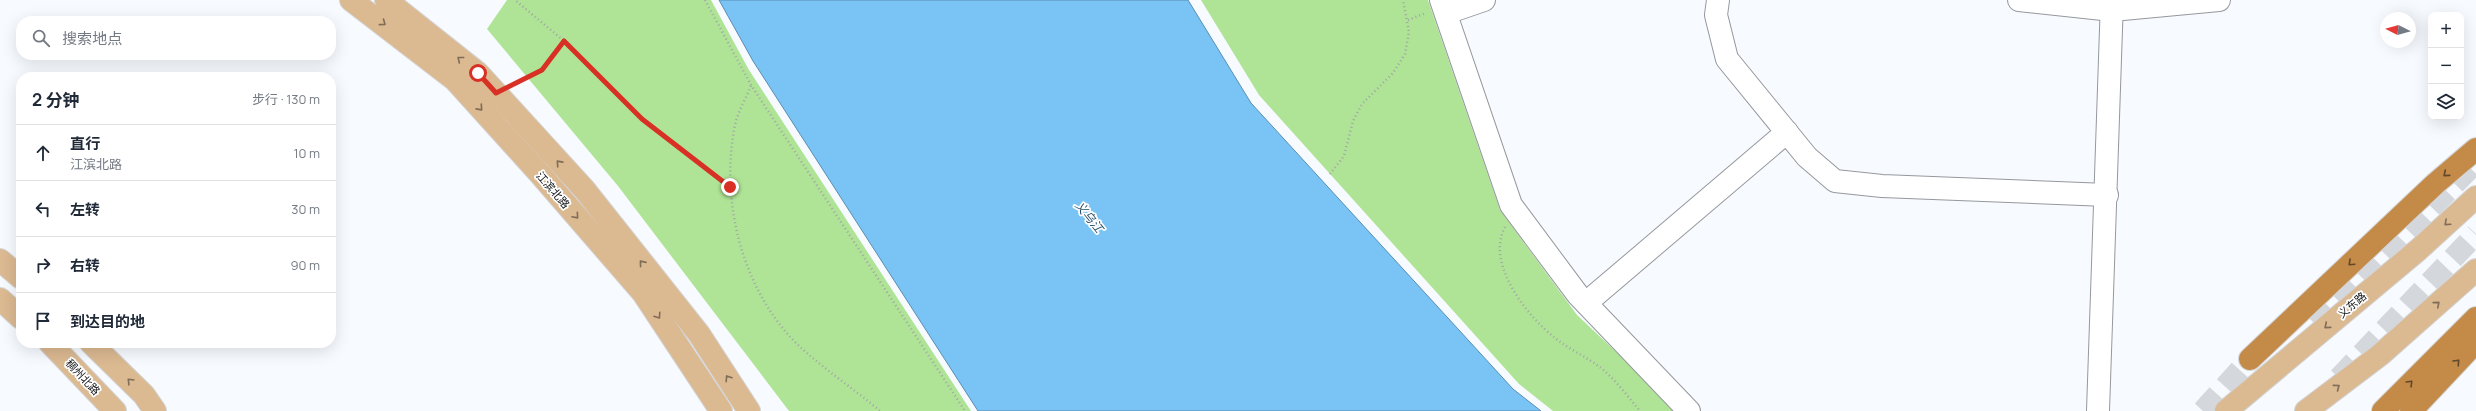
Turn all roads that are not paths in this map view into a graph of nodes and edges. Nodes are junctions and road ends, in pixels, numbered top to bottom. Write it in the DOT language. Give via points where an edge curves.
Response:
graph roads {
  1 [pos="351,0"];
  2 [pos="386,0"];
  3 [pos="1484,0"];
  4 [pos="1718,0"];
  5 [pos="2019,0"];
  6 [pos="2219,0"];
  7 [pos="2112,5"];
  8 [pos="1444,7"];
  9 [pos="1787,132"];
  10 [pos="2476,149"];
  11 [pos="2106,195"];
  12 [pos="2476,197"];
  13 [pos="0,260"];
  14 [pos="2476,270"];
  15 [pos="16,274"];
  16 [pos="0,299"];
  17 [pos="1586,303"];
  18 [pos="16,313"];
  19 [pos="2476,318"];
  20 [pos="2476,342"];
  21 [pos="55,348"];
  22 [pos="96,348"];
  23 [pos="2250,359"];
  24 [pos="2417,409"];
  25 [pos="115,411"];
  26 [pos="155,411"];
  27 [pos="721,411"];
  28 [pos="749,411"];
  29 [pos="1689,411"];
  30 [pos="2098,411"];
  31 [pos="2226,411"];
  32 [pos="2306,411"];
  33 [pos="2383,411"];
  1 -- 27 [label="main road, 江滨北路, one-way" via="455,80 540,174 643,293"];
  28 -- 2 [label="main road, 江滨北路, one-way" via="685,316 584,189 478,73"];
  3 -- 8 [label="street"];
  4 -- 9 [label="street" via="1716,15 1727,59"];
  5 -- 7 [label="street"];
  6 -- 7 [label="street"];
  7 -- 11 [label="street"];
  8 -- 17 [label="street" via="1511,205"];
  9 -- 11 [label="street" via="1807,157 1835,181 1882,186"];
  9 -- 17 [label="street"];
  10 -- 23 [label="highway, one-way" via="2435,184"];
  11 -- 30 [label="street"];
  12 -- 31 [label="main road, 义东路, one-way" via="2418,250"];
  13 -- 15 [label="main road"];
  32 -- 14 [label="main road, one-way" via="2380,355"];
  16 -- 18 [label="main road"];
  17 -- 29 [label="street"];
  33 -- 19 [label="highway, one-way"];
  24 -- 20 [label="highway, one-way"];
  21 -- 25 [label="main road, 稠州北路"];
  26 -- 22 [label="main road, one-way" via="144,395"];
}
